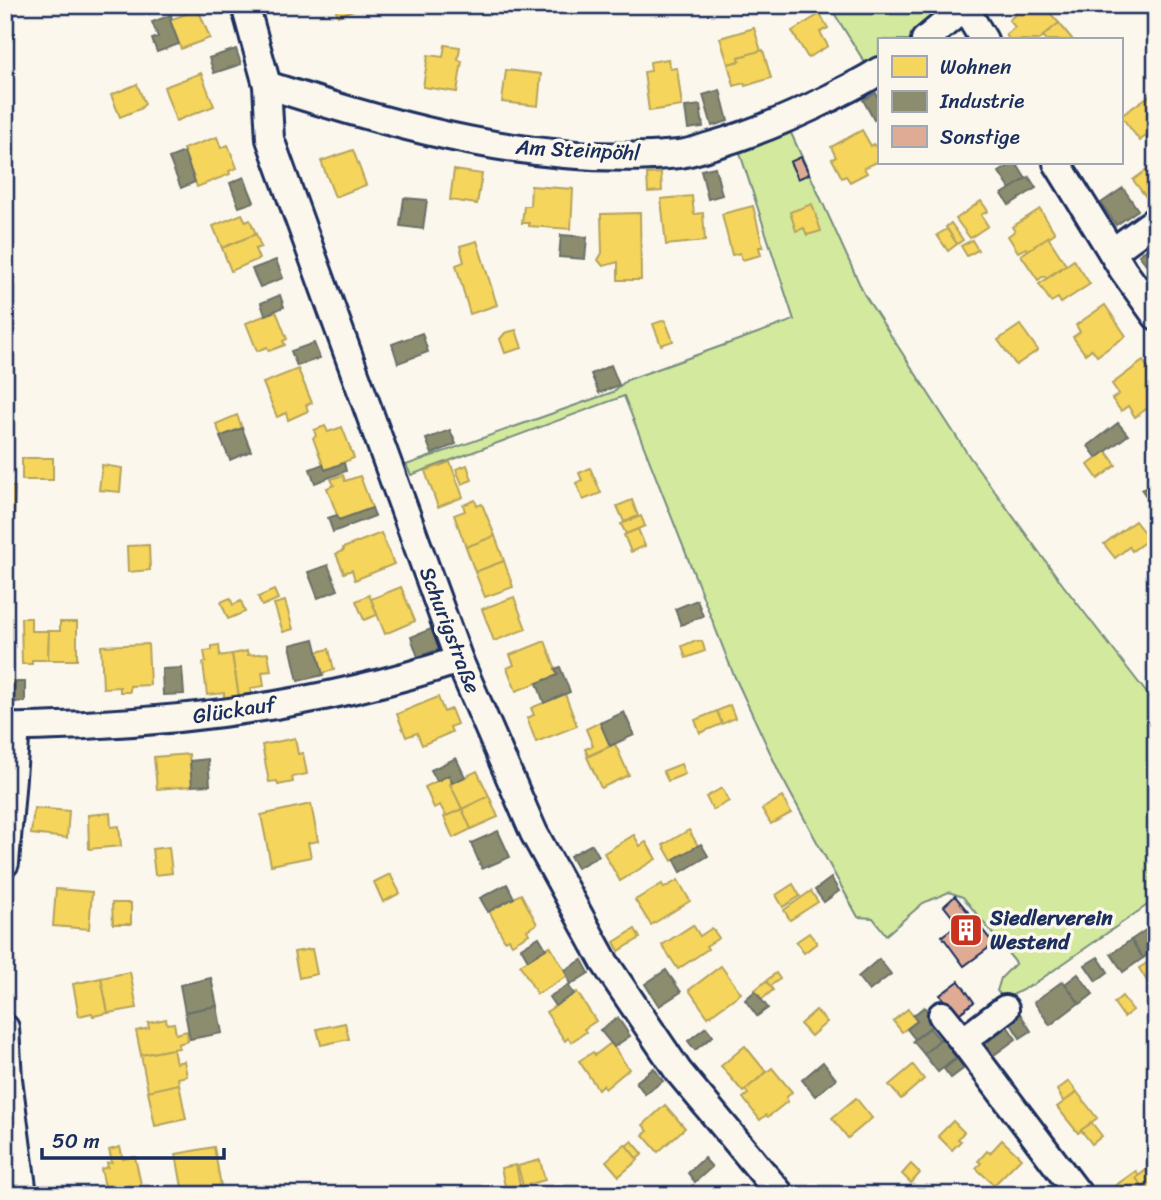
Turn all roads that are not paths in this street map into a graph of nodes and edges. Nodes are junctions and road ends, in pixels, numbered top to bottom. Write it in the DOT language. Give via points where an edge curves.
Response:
graph roads {
  1 [pos="245,5"];
  2 [pos="965,6"];
  3 [pos="927,38"];
  4 [pos="983,38"];
  5 [pos="878,72"];
  6 [pos="267,85"];
  7 [pos="1058,164"];
  8 [pos="1156,220"];
  9 [pos="1112,252"];
  10 [pos="1156,316"];
  11 [pos="459,660"];
  12 [pos="10,727"];
  13 [pos="5,863"];
  14 [pos="1005,1009"];
  15 [pos="943,1014"];
  16 [pos="5,1028"];
  17 [pos="963,1041"];
  18 [pos="23,1195"];
  19 [pos="781,1195"];
  20 [pos="1079,1195"];
  1 -- 6 [label="street, Schurigstraße"];
  2 -- 3 [label="street"];
  2 -- 4 [label="street"];
  5 -- 6 [label="street, Am Steinpöhl" via="785,122 733,140 680,154 606,156 532,150 442,134"];
  6 -- 11 [label="street, Schurigstraße" via="270,139"];
  7 -- 9 [label="street"];
  8 -- 9 [label="street"];
  9 -- 10 [label="street"];
  11 -- 12 [label="street, Glückauf" via="377,683 247,710 153,722"];
  11 -- 19 [label="street, Schurigstraße" via="534,833 605,963 678,1071"];
  12 -- 13 [label="street"];
  14 -- 17 [label="street"];
  15 -- 17 [label="street"];
  16 -- 18 [label="street"];
  17 -- 20 [label="street"];
}
